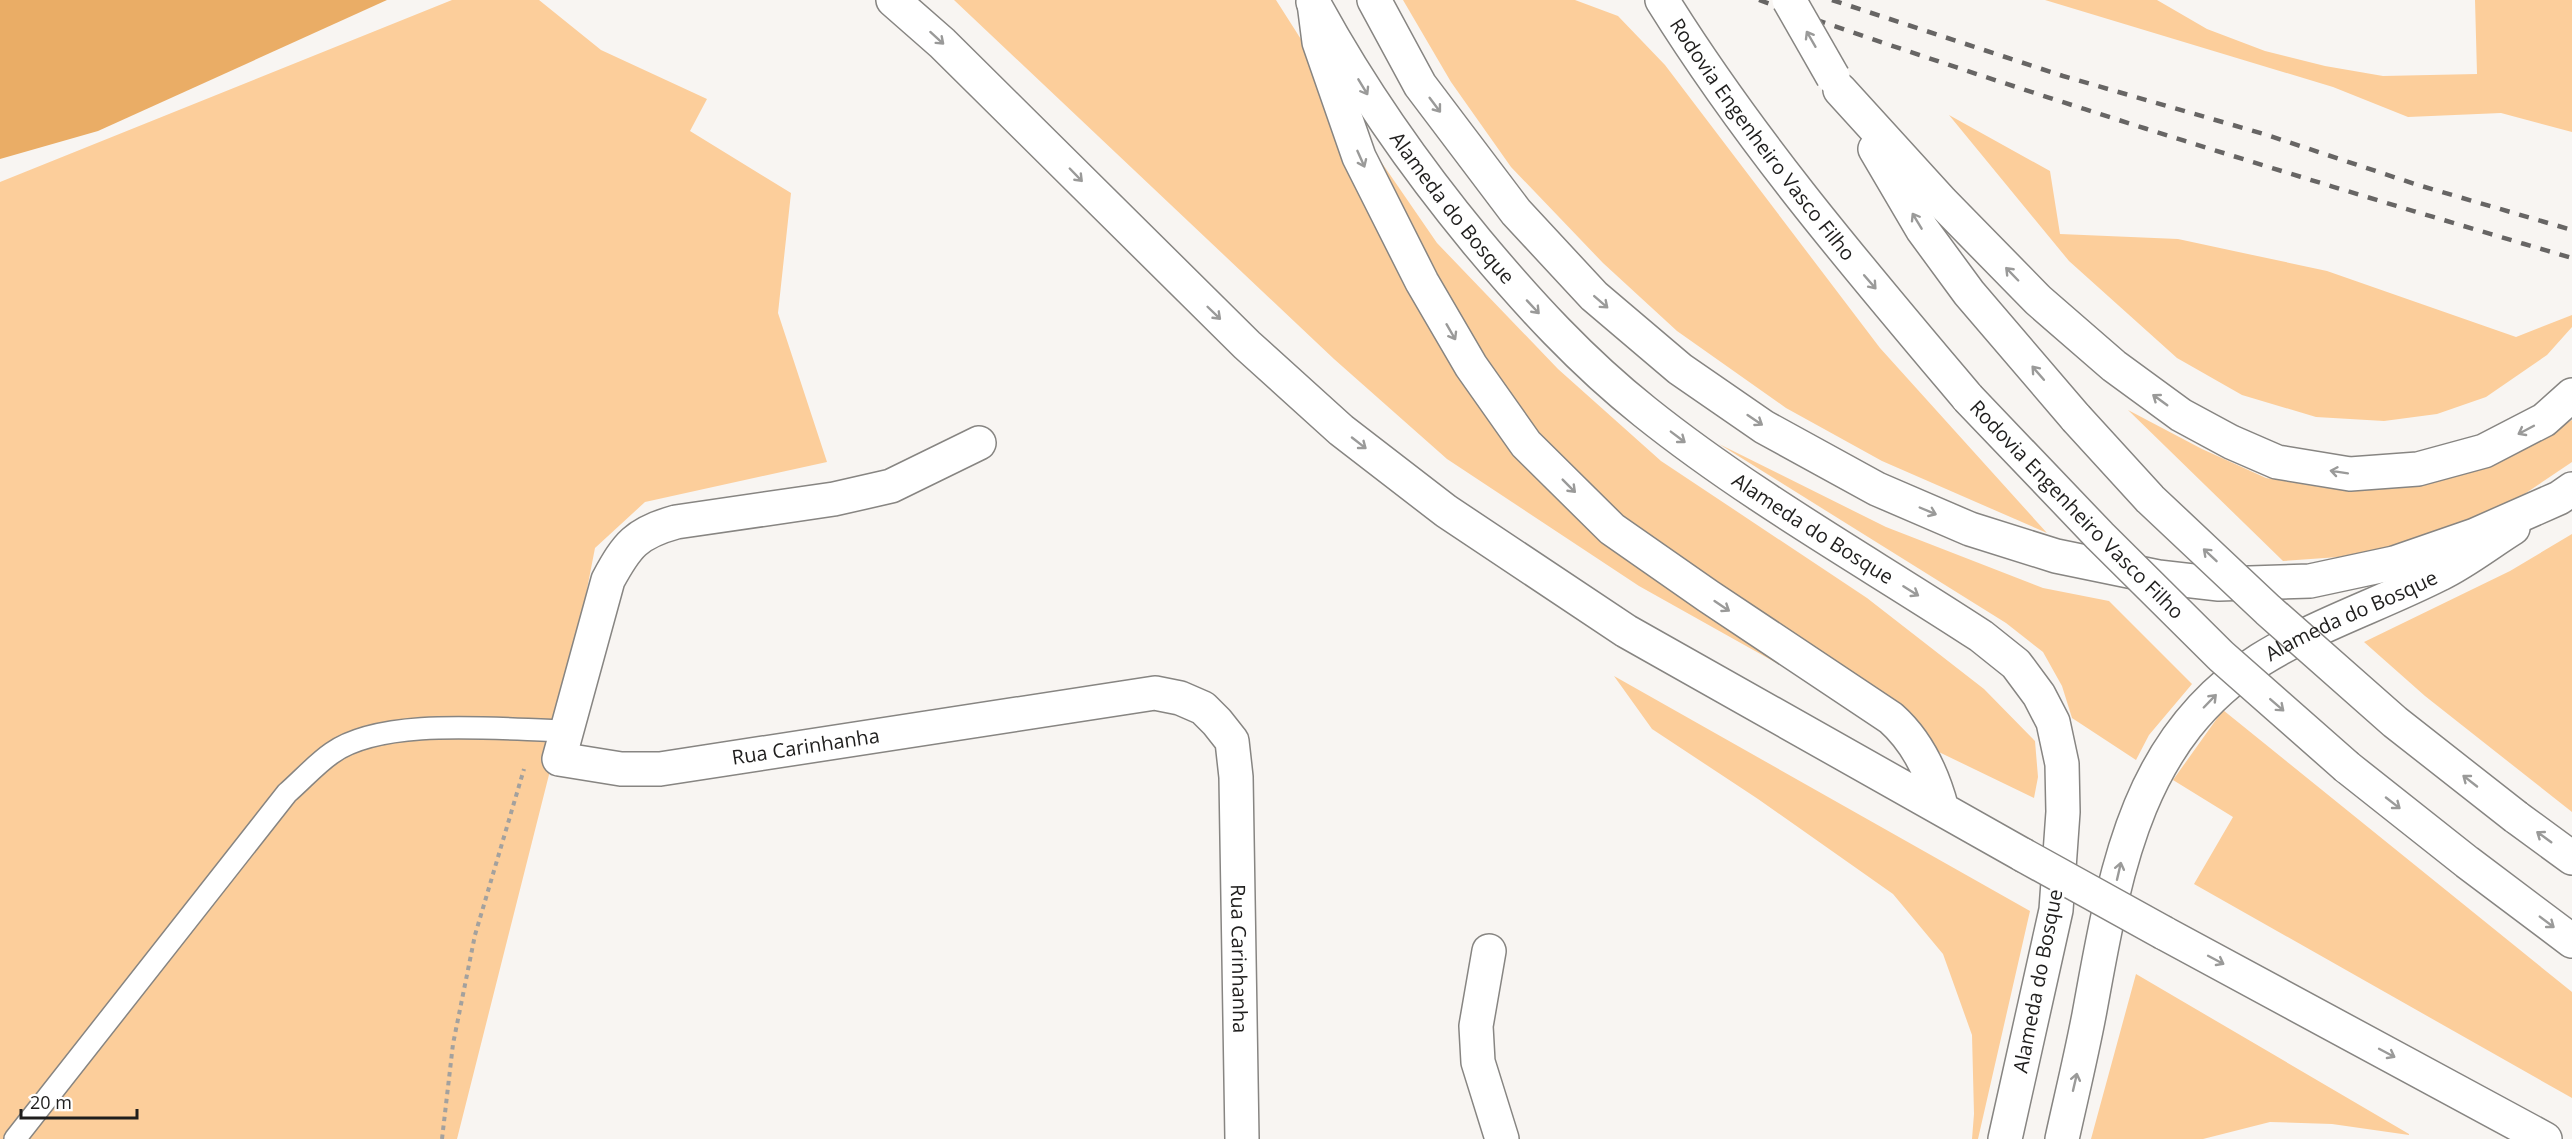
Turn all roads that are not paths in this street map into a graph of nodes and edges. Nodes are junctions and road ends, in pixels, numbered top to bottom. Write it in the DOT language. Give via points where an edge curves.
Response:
graph roads {
  1 [pos="893,0"];
  2 [pos="1374,0"];
  3 [pos="1662,0"];
  4 [pos="1789,0"];
  5 [pos="1313,2"];
  6 [pos="1837,84"];
  7 [pos="2572,395"];
  8 [pos="979,443"];
  9 [pos="2566,494"];
  10 [pos="551,731"];
  11 [pos="1942,809"];
  12 [pos="2572,858"];
  13 [pos="2572,941"];
  14 [pos="1489,951"];
  15 [pos="15,1139"];
  16 [pos="1242,1139"];
  17 [pos="1502,1139"];
  18 [pos="2005,1139"];
  19 [pos="2062,1139"];
  20 [pos="2545,1139"];
  1 -- 11 [label="main road, one-way" via="958,59 1247,345 1341,430 1446,511 1626,631"];
  2 -- 9 [label="main road, one-way" via="1427,94 1516,212 1594,296 1680,369 1764,427 1877,489 1970,529 2056,556 2158,576 2219,584 2310,581 2394,563 2475,535"];
  3 -- 13 [label="main road, Rodovia Engenheiro Vasco Filho, one-way, bridge" via="1694,52 1846,254 1968,398 2092,528 2221,656 2347,766"];
  6 -- 4 [label="main road, one-way, bridge"];
  5 -- 11 [label="main road, one-way" via="1319,42 1359,157 1422,282 1460,347 1526,444 1612,529 1905,730 1934,780"];
  5 -- 18 [label="main road, Alameda do Bosque, one-way" via="1378,111 1431,186 1511,284 1571,347 1644,411 1741,484 1981,636 2016,664 2039,695 2053,722 2062,764 2056,910"];
  7 -- 6 [label="main road, one-way" via="2544,420 2484,452 2418,469 2350,474 2277,462 2181,415 2114,366 2038,300 1942,202"];
  12 -- 6 [label="main road, one-way, bridge" via="2395,722 2150,499 1969,293 1922,229"];
  8 -- 10 [label="main road, Rua Carinhanha" via="891,486 834,499 676,522 643,535 621,557 608,580"];
  19 -- 9 [label="main road, Alameda do Bosque, one-way" via="2123,855 2140,803 2161,760 2187,725 2213,697 2259,660 2442,573"];
  10 -- 15 [label="lane" via="417,729 374,734 332,752 287,793"];
  10 -- 16 [label="main road, Rua Carinhanha" via="559,759 621,769 660,769 1155,693 1203,708 1232,741 1236,777"];
  11 -- 20 [label="main road, one-way, bridge"];
  14 -- 17 [label="main road" via="1476,1035 1478,1062"];
}
